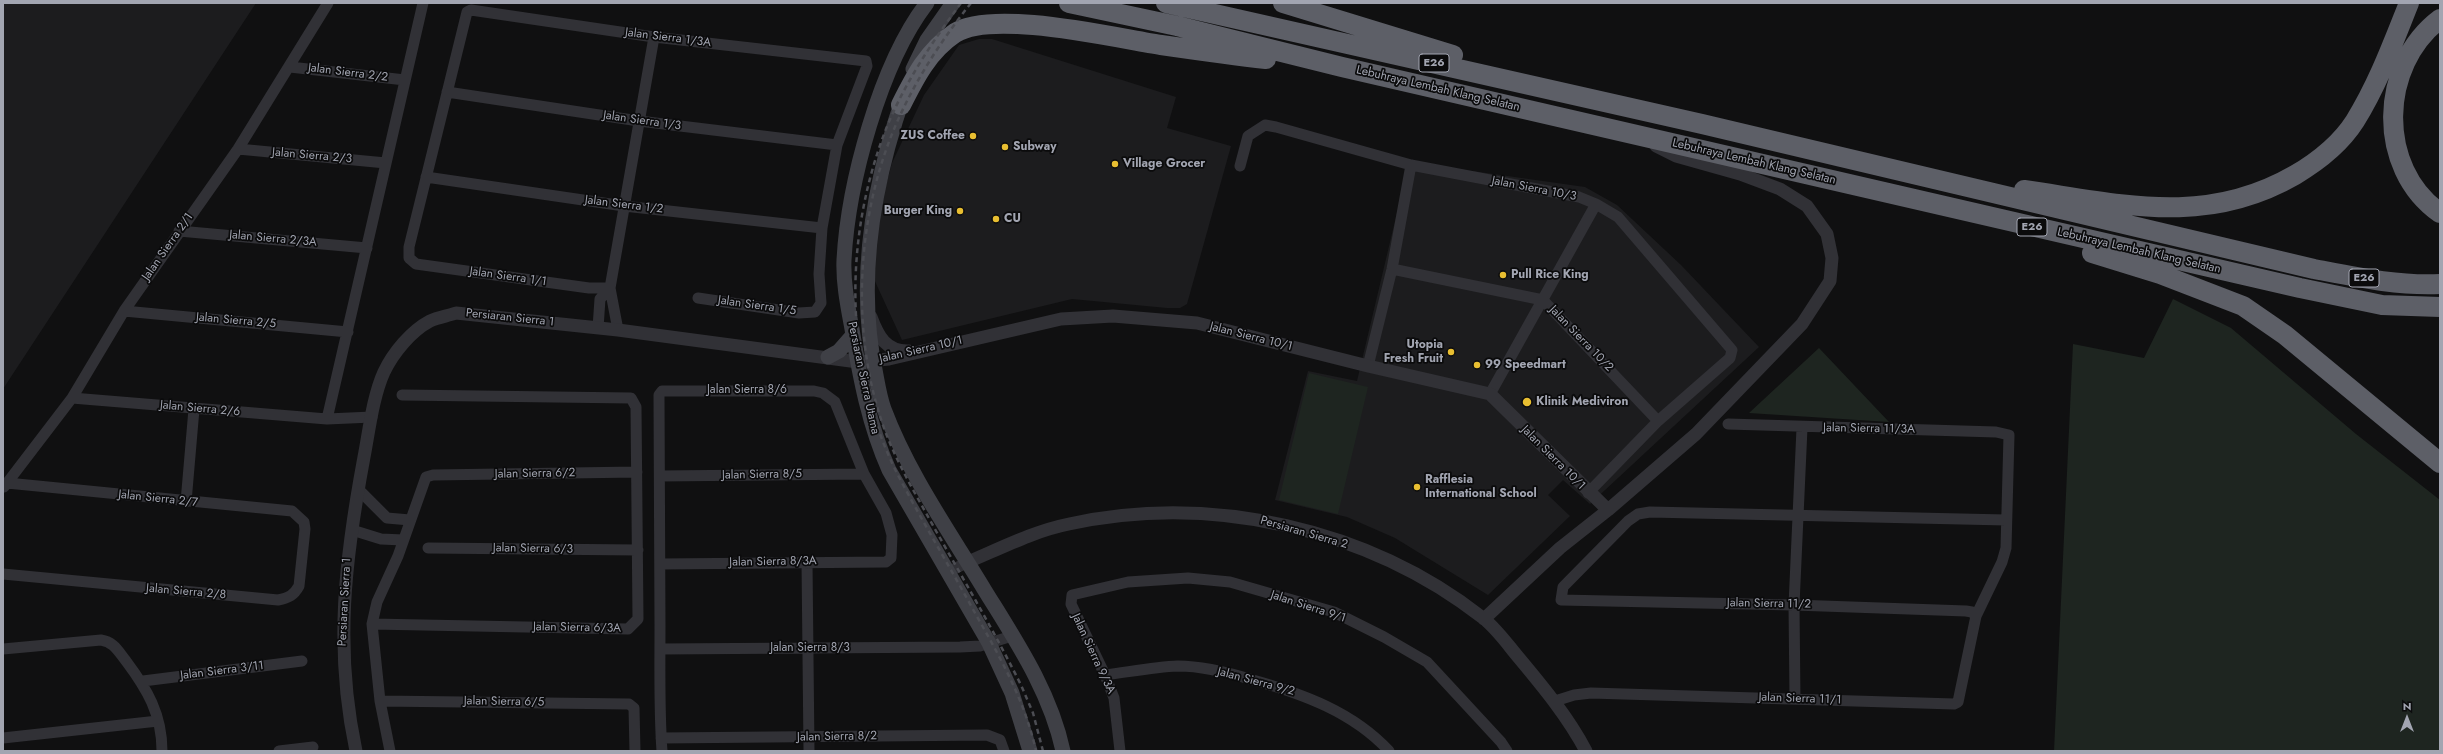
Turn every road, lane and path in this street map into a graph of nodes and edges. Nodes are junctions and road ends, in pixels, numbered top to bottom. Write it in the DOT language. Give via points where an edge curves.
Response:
graph roads {
  1 [pos="328,3"];
  2 [pos="423,3"];
  3 [pos="953,3"];
  4 [pos="1069,3"];
  5 [pos="1166,3"];
  6 [pos="1284,3"];
  7 [pos="2409,3"];
  8 [pos="926,4"];
  9 [pos="2440,19"];
  10 [pos="654,37"];
  11 [pos="290,67"];
  12 [pos="1342,67"];
  13 [pos="405,80"];
  14 [pos="447,92"];
  15 [pos="901,105"];
  16 [pos="639,121"];
  17 [pos="1702,124"];
  18 [pos="1627,132"];
  19 [pos="837,146"];
  20 [pos="238,149"];
  21 [pos="386,163"];
  22 [pos="1411,165"];
  23 [pos="1240,166"];
  24 [pos="426,177"];
  25 [pos="1982,192"];
  26 [pos="1596,204"];
  27 [pos="624,206"];
  28 [pos="2440,213"];
  29 [pos="822,228"];
  30 [pos="179,231"];
  31 [pos="2058,233"];
  32 [pos="367,248"];
  33 [pos="1392,269"];
  34 [pos="2440,272"];
  35 [pos="2440,284"];
  36 [pos="2415,285"];
  37 [pos="610,288"];
  38 [pos="698,298"];
  39 [pos="1543,300"];
  40 [pos="2440,308"];
  41 [pos="868,309"];
  42 [pos="124,311"];
  43 [pos="598,328"];
  44 [pos="618,330"];
  45 [pos="348,332"];
  46 [pos="853,335"];
  47 [pos="917,351"];
  48 [pos="828,357"];
  49 [pos="873,360"];
  50 [pos="858,362"];
  51 [pos="1368,366"];
  52 [pos="1490,394"];
  53 [pos="402,395"];
  54 [pos="72,398"];
  55 [pos="194,409"];
  56 [pos="372,417"];
  57 [pos="327,419"];
  58 [pos="1658,421"];
  59 [pos="1728,424"];
  60 [pos="1802,428"];
  61 [pos="2009,435"];
  62 [pos="2440,463"];
  63 [pos="637,472"];
  64 [pos="864,474"];
  65 [pos="660,476"];
  66 [pos="5,486"];
  67 [pos="358,489"];
  68 [pos="1588,493"];
  69 [pos="186,502"];
  70 [pos="1608,510"];
  71 [pos="1798,515"];
  72 [pos="410,520"];
  73 [pos="2006,520"];
  74 [pos="304,522"];
  75 [pos="352,530"];
  76 [pos="403,540"];
  77 [pos="428,548"];
  78 [pos="638,550"];
  79 [pos="807,562"];
  80 [pos="968,562"];
  81 [pos="660,564"];
  82 [pos="948,572"];
  83 [pos="3,574"];
  84 [pos="1071,604"];
  85 [pos="1794,605"];
  86 [pos="1976,616"];
  87 [pos="1484,619"];
  88 [pos="372,624"];
  89 [pos="1012,636"];
  90 [pos="990,643"];
  91 [pos="808,648"];
  92 [pos="3,649"];
  93 [pos="660,649"];
  94 [pos="302,661"];
  95 [pos="1106,675"];
  96 [pos="143,681"];
  97 [pos="1795,699"];
  98 [pos="380,701"];
  99 [pos="1555,701"];
  100 [pos="158,721"];
  101 [pos="809,737"];
  102 [pos="3,738"];
  103 [pos="661,738"];
  104 [pos="313,747"];
  105 [pos="162,751"];
  106 [pos="280,751"];
  107 [pos="356,751"];
  108 [pos="390,751"];
  109 [pos="635,751"];
  110 [pos="662,751"];
  111 [pos="809,751"];
  112 [pos="1004,751"];
  113 [pos="1030,751"];
  114 [pos="1063,751"];
  115 [pos="1120,751"];
  116 [pos="1389,751"];
  117 [pos="1507,751"];
  118 [pos="1586,751"];
  1 -- 11 [label="street, Jalan Sierra 2/1"];
  2 -- 13 [label="street"];
  3 -- 15 [label="main road, Persiaran Sierra Utama" via="916,62"];
  4 -- 12 [label="highway, Lebuhraya Lembah Klang Selatan / E26" via="1177,26"];
  5 -- 17 [label="highway, Lebuhraya Lembah Klang Selatan / E26"];
  6 -- 17 [label="highway" via="1476,62"];
  7 -- 25 [label="highway" via="2383,69 2354,122 2332,147 2308,167 2271,189 2214,206 2183,208 2147,208 2022,190"];
  8 -- 46 [label="main road, Persiaran Sierra Utama" via="903,43 888,76 866,141 854,189 844,261"];
  9 -- 28 [label="highway" via="2415,44 2399,74 2392,106 2394,138 2403,167 2417,190"];
  10 -- 14 [label="street, Jalan Sierra 1/3A" via="471,10 467,12"];
  10 -- 16 [label="street"];
  10 -- 19 [label="street, Jalan Sierra 1/3A" via="866,61 867,66"];
  11 -- 13 [label="street, Jalan Sierra 2/2"];
  11 -- 20 [label="street, Jalan Sierra 2/1"];
  12 -- 15 [label="highway" via="1212,53 1022,24 980,26 956,33 937,48 921,66"];
  12 -- 18 [label="highway, Lebuhraya Lembah Klang Selatan / E26"];
  13 -- 21 [label="street"];
  14 -- 16 [label="street, Jalan Sierra 1/3"];
  14 -- 24 [label="street"];
  15 -- 41 [label="main road, Persiaran Sierra Utama" via="880,185 870,236"];
  16 -- 19 [label="street, Jalan Sierra 1/3"];
  16 -- 27 [label="street"];
  17 -- 25 [label="highway, Lebuhraya Lembah Klang Selatan / E26"];
  18 -- 31 [label="highway, Lebuhraya Lembah Klang Selatan / E26"];
  18 -- 70 [label="street" via="1676,156 1740,174 1780,189 1807,206 1827,234 1832,258 1830,281 1802,324 1696,434"];
  19 -- 29 [label="street"];
  20 -- 21 [label="street, Jalan Sierra 2/3"];
  20 -- 30 [label="street, Jalan Sierra 2/1"];
  21 -- 32 [label="street"];
  22 -- 23 [label="street, Jalan Sierra 10/3" via="1265,125 1248,136"];
  22 -- 26 [label="street, Jalan Sierra 10/3" via="1579,197"];
  22 -- 33 [label="street"];
  24 -- 27 [label="street, Jalan Sierra 1/2"];
  24 -- 37 [label="street, Jalan Sierra 1/1" via="409,247 409,258 416,264 589,288"];
  25 -- 36 [label="highway, Lebuhraya Lembah Klang Selatan / E26" via="2314,269"];
  26 -- 39 [label="street"];
  26 -- 58 [label="street, Jalan Sierra 10/3" via="1618,217 1732,350 1730,358"];
  27 -- 29 [label="street, Jalan Sierra 1/2"];
  27 -- 37 [label="street"];
  29 -- 38 [label="street, Jalan Sierra 1/5" via="819,274 821,302 815,312 799,313"];
  30 -- 32 [label="street, Jalan Sierra 2/3A"];
  30 -- 42 [label="street, Jalan Sierra 2/1"];
  31 -- 40 [label="highway, Lebuhraya Lembah Klang Selatan / E26" via="2382,305"];
  31 -- 62 [label="highway" via="2076,248 2160,274 2243,306 2285,335"];
  32 -- 45 [label="street"];
  33 -- 39 [label="street, Jalan Sierra 10/2"];
  33 -- 51 [label="street"];
  34 -- 36 [label="highway"];
  35 -- 36 [label="highway, Lebuhraya Lembah Klang Selatan / E26"];
  37 -- 43 [label="street" via="600,299"];
  37 -- 44 [label="street"];
  39 -- 52 [label="street"];
  39 -- 58 [label="street, Jalan Sierra 10/2"];
  41 -- 47 [label="street" via="882,341 893,349"];
  41 -- 49 [label="main road, Persiaran Sierra Utama"];
  42 -- 45 [label="street, Jalan Sierra 2/5"];
  42 -- 54 [label="street, Jalan Sierra 2/1"];
  43 -- 44 [label="street, Persiaran Sierra 1"];
  43 -- 56 [label="street, Persiaran Sierra 1" via="456,313 430,321 410,337 384,373"];
  44 -- 48 [label="street, Persiaran Sierra 1"];
  45 -- 57 [label="street"];
  46 -- 48 [label="main road" via="839,351"];
  46 -- 50 [label="main road, Persiaran Sierra Utama"];
  47 -- 49 [label="street, Jalan Sierra 10/1"];
  47 -- 51 [label="street, Jalan Sierra 10/1" via="1060,319 1113,316 1197,323"];
  48 -- 50 [label="street, Persiaran Sierra 1"];
  49 -- 50 [label="street, Persiaran Sierra 1"];
  49 -- 80 [label="main road, Persiaran Sierra Utama" via="884,408 908,462"];
  50 -- 82 [label="main road, Persiaran Sierra Utama" via="876,441 889,470"];
  51 -- 52 [label="street, Jalan Sierra 10/1"];
  52 -- 68 [label="street, Jalan Sierra 10/1"];
  53 -- 63 [label="street, Jalan Sierra 6/3A" via="631,398 636,408"];
  54 -- 55 [label="street, Jalan Sierra 2/6"];
  54 -- 66 [label="street, Jalan Sierra 2/1"];
  55 -- 57 [label="street, Jalan Sierra 2/6"];
  55 -- 69 [label="street"];
  56 -- 57 [label="street, Jalan Sierra 2/6"];
  56 -- 67 [label="street, Persiaran Sierra 1"];
  58 -- 68 [label="street"];
  59 -- 60 [label="street, Jalan Sierra 11/3A"];
  60 -- 61 [label="street, Jalan Sierra 11/3A" via="1989,432"];
  60 -- 71 [label="street"];
  61 -- 73 [label="street, Jalan Sierra 11/1"];
  63 -- 72 [label="street, Jalan Sierra 6/2" via="433,475 426,477"];
  63 -- 78 [label="street, Jalan Sierra 6/3A"];
  64 -- 65 [label="street, Jalan Sierra 8/5"];
  64 -- 65 [label="street, Jalan Sierra 8/6" via="835,402 823,392 667,390 659,395"];
  64 -- 79 [label="street, Jalan Sierra 8/3A" via="886,513 892,535 891,558 886,562"];
  65 -- 81 [label="street"];
  66 -- 69 [label="street, Jalan Sierra 2/7"];
  67 -- 72 [label="street" via="387,518"];
  67 -- 75 [label="street, Persiaran Sierra 1"];
  68 -- 70 [label="street, Jalan Sierra 10/1"];
  69 -- 74 [label="street, Jalan Sierra 2/7" via="292,511"];
  70 -- 87 [label="street" via="1560,548"];
  71 -- 73 [label="street"];
  71 -- 85 [label="street"];
  71 -- 85 [label="street, Jalan Sierra 11/2" via="1650,512 1638,514 1563,587 1561,600"];
  72 -- 76 [label="street"];
  73 -- 86 [label="street, Jalan Sierra 11/1" via="2006,548 2002,562"];
  74 -- 83 [label="street, Jalan Sierra 2/8" via="299,586 287,599 180,592"];
  75 -- 76 [label="street" via="381,539"];
  75 -- 107 [label="street, Persiaran Sierra 1" via="346,564 342,649 346,693"];
  76 -- 88 [label="street" via="377,602"];
  77 -- 78 [label="street, Jalan Sierra 6/3"];
  78 -- 88 [label="street, Jalan Sierra 6/3A" via="638,619 628,629"];
  79 -- 81 [label="street, Jalan Sierra 8/3A"];
  79 -- 91 [label="street"];
  80 -- 82 [label="street, Persiaran Sierra 2"];
  80 -- 87 [label="street, Persiaran Sierra 2" via="1031,535 1068,524 1138,513 1239,516 1325,536 1395,562"];
  80 -- 89 [label="main road, Persiaran Sierra Utama"];
  81 -- 93 [label="street"];
  82 -- 90 [label="main road, Persiaran Sierra Utama"];
  84 -- 95 [label="street, Jalan Sierra 9/3A"];
  84 -- 117 [label="street, Jalan Sierra 9/1" via="1072,595 1077,593 1128,582 1188,578 1230,582 1334,612 1427,662 1456,691"];
  85 -- 86 [label="street, Jalan Sierra 11/2" via="1966,611"];
  85 -- 97 [label="street"];
  86 -- 97 [label="street, Jalan Sierra 11/1" via="1960,698 1954,704"];
  87 -- 99 [label="street, Persiaran Sierra 2"];
  88 -- 98 [label="street"];
  89 -- 90 [label="street, Jalan Sierra 8/3"];
  89 -- 114 [label="main road, Persiaran Sierra Utama" via="1035,672 1058,726"];
  90 -- 91 [label="street, Jalan Sierra 8/3" via="960,648"];
  90 -- 113 [label="main road, Persiaran Sierra Utama" via="1012,693"];
  91 -- 93 [label="street, Jalan Sierra 8/3"];
  91 -- 101 [label="street"];
  92 -- 96 [label="street" via="109,641 118,648"];
  93 -- 103 [label="street"];
  94 -- 96 [label="street, Jalan Sierra 3/11"];
  95 -- 115 [label="street, Jalan Sierra 9/3A" via="1114,698"];
  95 -- 116 [label="street, Jalan Sierra 9/2" via="1179,666 1227,673 1299,693 1363,728"];
  96 -- 100 [label="street"];
  97 -- 99 [label="street, Jalan Sierra 11/1" via="1591,693"];
  98 -- 108 [label="street"];
  98 -- 109 [label="street, Jalan Sierra 6/5" via="629,704 634,708"];
  99 -- 118 [label="street, Persiaran Sierra 2"];
  100 -- 102 [label="street"];
  100 -- 105 [label="street"];
  101 -- 103 [label="street, Jalan Sierra 8/2"];
  101 -- 111 [label="street"];
  101 -- 112 [label="street, Jalan Sierra 8/2" via="987,735 1000,740"];
  103 -- 110 [label="street"];
  104 -- 106 [label="street"];
}
